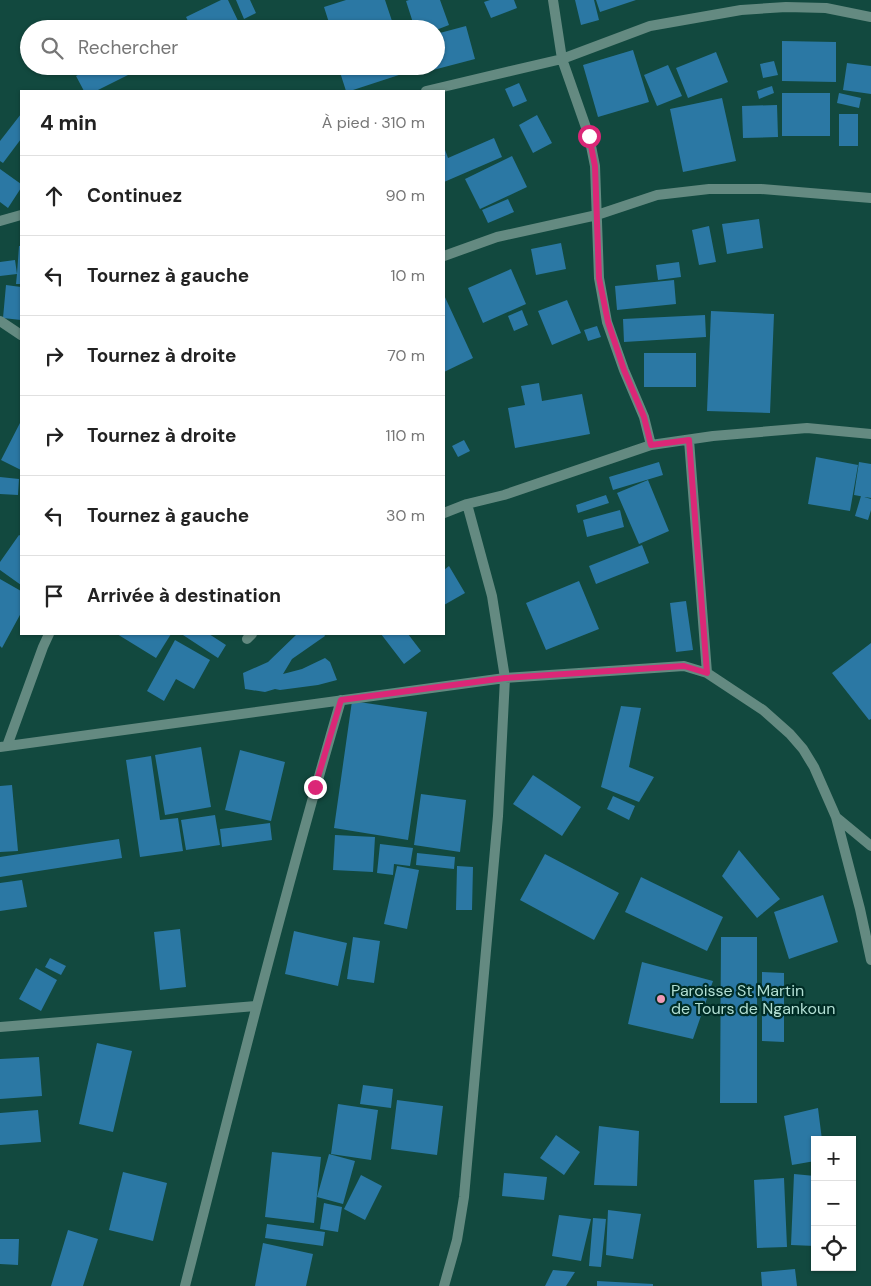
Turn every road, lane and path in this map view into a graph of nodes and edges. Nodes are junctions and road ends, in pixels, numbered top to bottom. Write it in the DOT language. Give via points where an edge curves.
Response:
graph roads {
  1 [pos="553,0"];
  2 [pos="871,17"];
  3 [pos="562,59"];
  4 [pos="430,90"];
  5 [pos="871,198"];
  6 [pos="20,215"];
  7 [pos="597,215"];
  8 [pos="0,221"];
  9 [pos="445,256"];
  10 [pos="0,321"];
  11 [pos="20,334"];
  12 [pos="871,434"];
  13 [pos="689,440"];
  14 [pos="651,445"];
  15 [pos="467,504"];
  16 [pos="445,513"];
  17 [pos="49,635"];
  18 [pos="707,673"];
  19 [pos="505,678"];
  20 [pos="341,700"];
  21 [pos="4,746"];
  22 [pos="836,817"];
  23 [pos="871,846"];
  24 [pos="871,960"];
  25 [pos="256,1006"];
  26 [pos="0,1027"];
  27 [pos="185,1286"];
  28 [pos="444,1286"];
  1 -- 3 [label="street"];
  2 -- 3 [label="street" via="826,8 741,10 650,26"];
  3 -- 4 [label="street"];
  3 -- 7 [label="street" via="589,136 595,166"];
  5 -- 7 [label="street" via="762,189 709,189 657,195"];
  6 -- 8 [label="street"];
  7 -- 9 [label="street" via="497,237"];
  7 -- 14 [label="street" via="599,278 608,322 644,417"];
  10 -- 11 [label="street"];
  12 -- 13 [label="street" via="807,428"];
  13 -- 14 [label="street"];
  13 -- 18 [label="street"];
  14 -- 15 [label="street" via="504,495"];
  15 -- 16 [label="street"];
  15 -- 19 [label="street" via="492,596"];
  17 -- 21 [label="street"];
  18 -- 19 [label="street" via="684,666"];
  18 -- 22 [label="street" via="763,710 804,749"];
  19 -- 20 [label="street"];
  19 -- 28 [label="street" via="498,816 464,1197 457,1240"];
  20 -- 21 [label="street"];
  20 -- 25 [label="street"];
  22 -- 23 [label="street"];
  22 -- 24 [label="street"];
  25 -- 26 [label="street"];
  25 -- 27 [label="street"];
}
